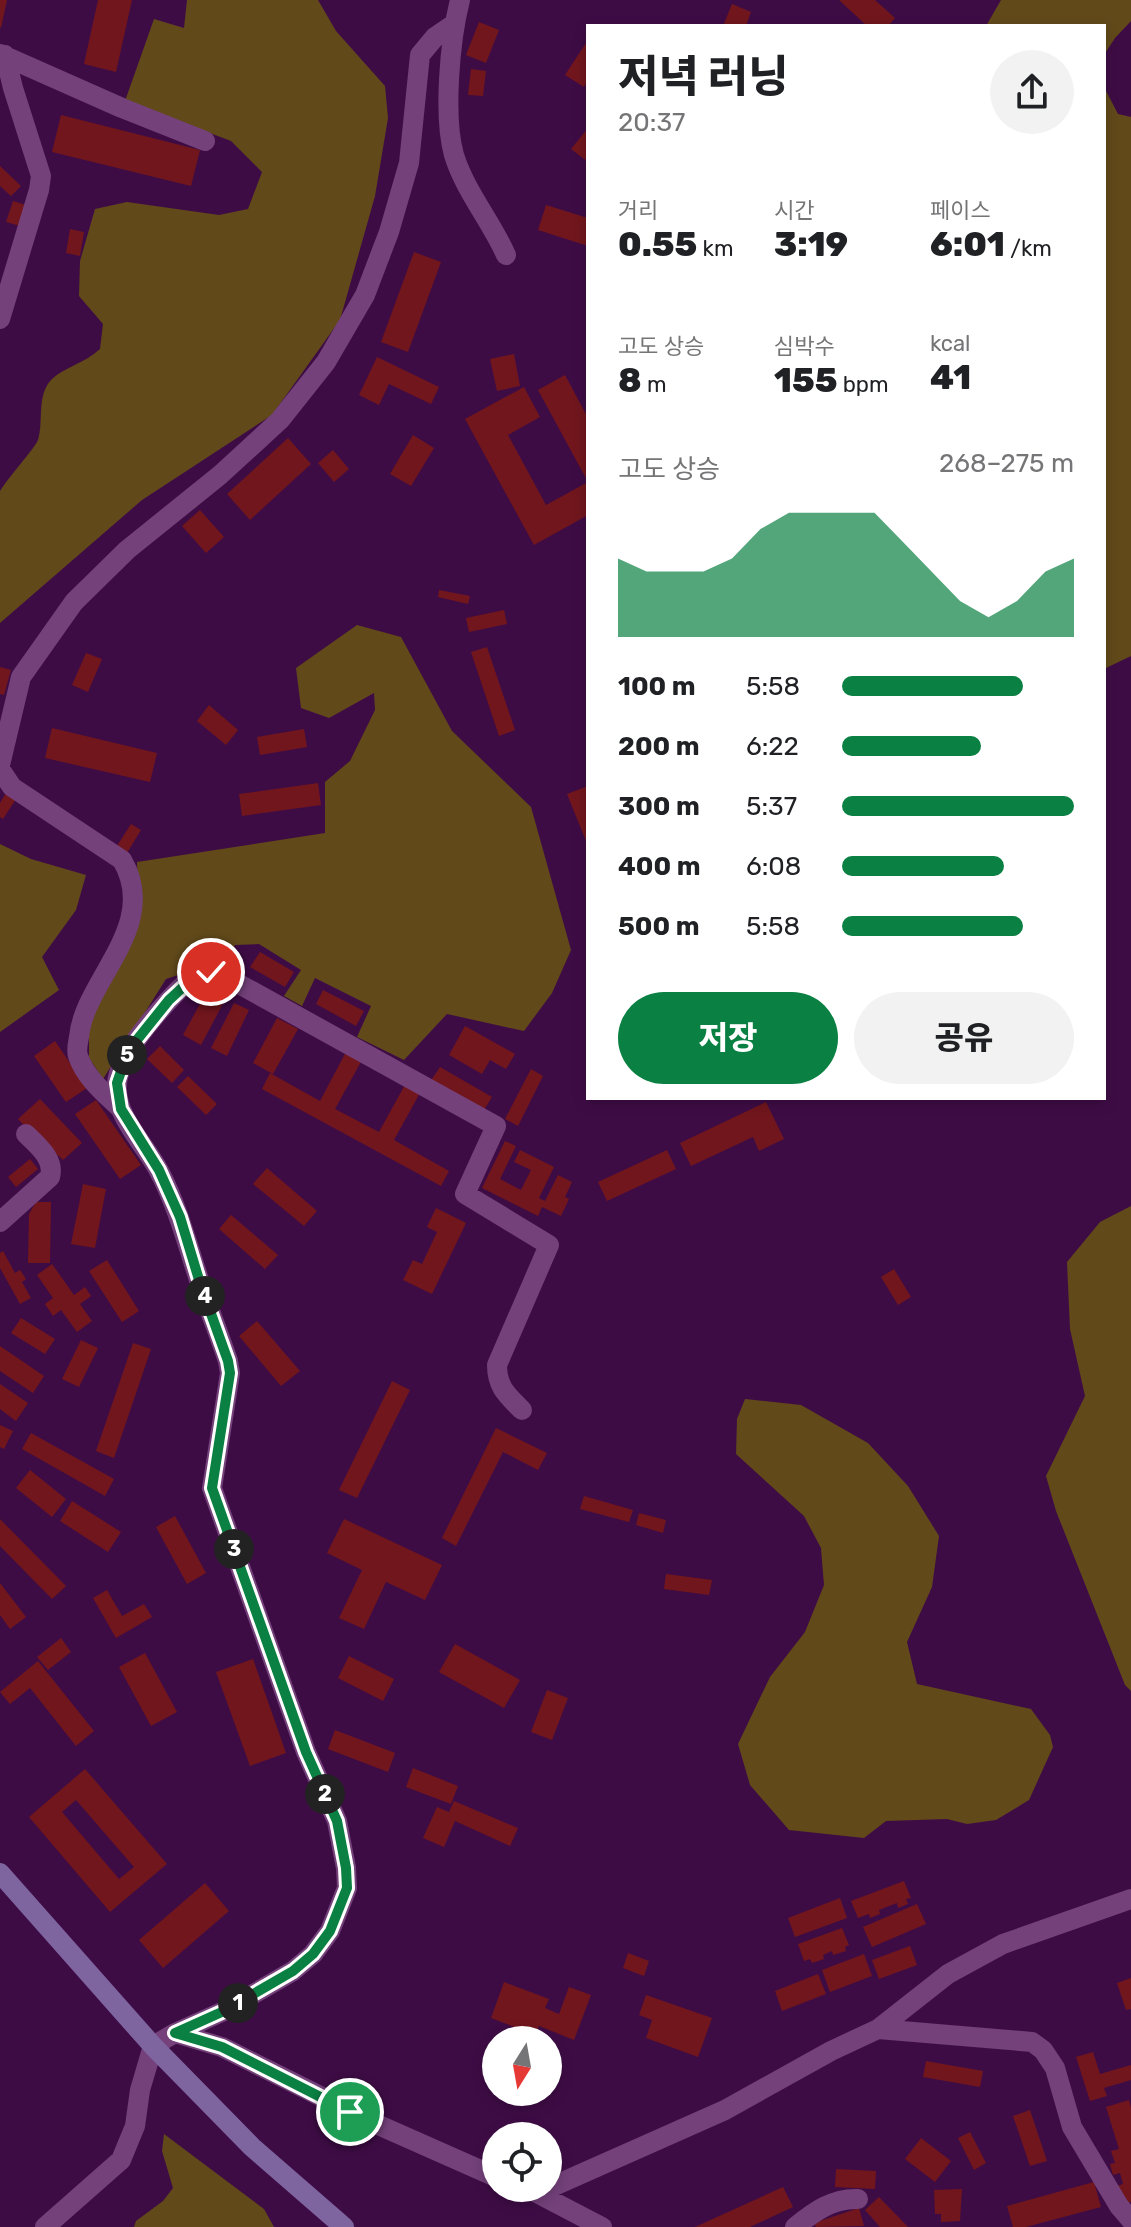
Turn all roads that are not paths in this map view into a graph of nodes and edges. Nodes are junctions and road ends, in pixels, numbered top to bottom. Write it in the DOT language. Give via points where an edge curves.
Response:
graph roads {
  1 [pos="460,0"];
  2 [pos="454,24"];
  3 [pos="3,54"];
  4 [pos="205,141"];
  5 [pos="506,255"];
  6 [pos="0,319"];
  7 [pos="0,767"];
  8 [pos="120,1108"];
  9 [pos="26,1134"];
  10 [pos="0,1222"];
  11 [pos="522,1410"];
  12 [pos="0,1873"];
  13 [pos="1131,1899"];
  14 [pos="878,2029"];
  15 [pos="175,2033"];
  16 [pos="153,2046"];
  17 [pos="482,2171"];
  18 [pos="562,2178"];
  19 [pos="858,2199"];
  20 [pos="553,2202"];
  21 [pos="1131,2220"];
  22 [pos="45,2227"];
  23 [pos="344,2227"];
  24 [pos="602,2227"];
  25 [pos="795,2227"];
  1 -- 2 [label="street"];
  2 -- 5 [label="street" via="448,96 454,154"];
  2 -- 7 [label="street" via="420,55 409,163 389,232 365,295 326,362 280,420 74,602 21,677"];
  3 -- 4 [label="street"];
  3 -- 6 [label="street" via="41,176"];
  7 -- 8 [label="street" via="12,787 122,860 130,873 127,932 80,1024 77,1054 96,1086"];
  8 -- 11 [label="street" via="117,1083 128,1051 169,1000 195,976 211,972 496,1126 465,1194 549,1245 497,1365 503,1391"];
  8 -- 15 [label="street" via="159,1170 180,1217 228,1361 212,1488 306,1752 337,1821 346,1868 347,1888 337,1917 313,1954 224,2011"];
  9 -- 10 [label="street" via="46,1154 50,1177"];
  12 -- 16 [label="street"];
  13 -- 14 [label="street" via="1003,1944 948,1974"];
  14 -- 18 [label="street" via="725,2110"];
  14 -- 21 [label="street" via="1032,2042 1043,2050 1055,2068 1072,2127"];
  15 -- 16 [label="street"];
  15 -- 17 [label="street" via="222,2047"];
  16 -- 22 [label="street" via="135,2126 121,2160"];
  16 -- 23 [label="street" via="252,2147"];
  19 -- 25 [label="street" via="829,2204"];
  20 -- 24 [label="street"];
}
